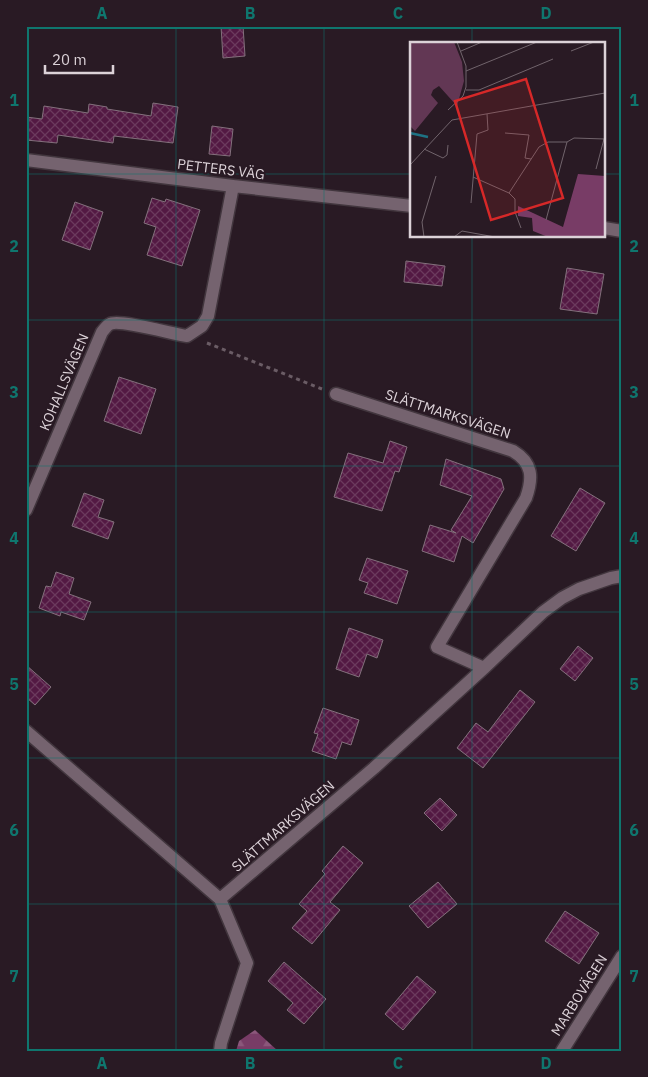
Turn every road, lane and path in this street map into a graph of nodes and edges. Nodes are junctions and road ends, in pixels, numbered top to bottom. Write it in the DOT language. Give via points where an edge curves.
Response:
graph roads {
  1 [pos="26,160"];
  2 [pos="234,186"];
  3 [pos="410,206"];
  4 [pos="606,228"];
  5 [pos="622,230"];
  6 [pos="187,336"];
  7 [pos="336,394"];
  8 [pos="26,510"];
  9 [pos="622,576"];
  10 [pos="484,668"];
  11 [pos="26,731"];
  12 [pos="220,899"];
  13 [pos="622,956"];
  14 [pos="220,1051"];
  15 [pos="562,1051"];
  1 -- 2 [label="street, PETTERS VÄG"];
  2 -- 3 [label="street, PETTERS VÄG"];
  2 -- 6 [label="street" via="208,316 202,326"];
  4 -- 5 [label="street"];
  6 -- 7 [label="path"];
  6 -- 8 [label="street, KOHALLSVÄGEN" via="121,322 110,323 102,332"];
  7 -- 10 [label="street, SLÄTTMARKSVÄGEN" via="513,451 528,465 531,483 526,498 437,647"];
  9 -- 10 [label="street, SLÄTTMARKSVÄGEN" via="562,598"];
  10 -- 12 [label="street, SLÄTTMARKSVÄGEN" via="374,768"];
  11 -- 12 [label="street"];
  12 -- 14 [label="street" via="247,963"];
  13 -- 15 [label="street, MARBOVÄGEN"];
}
